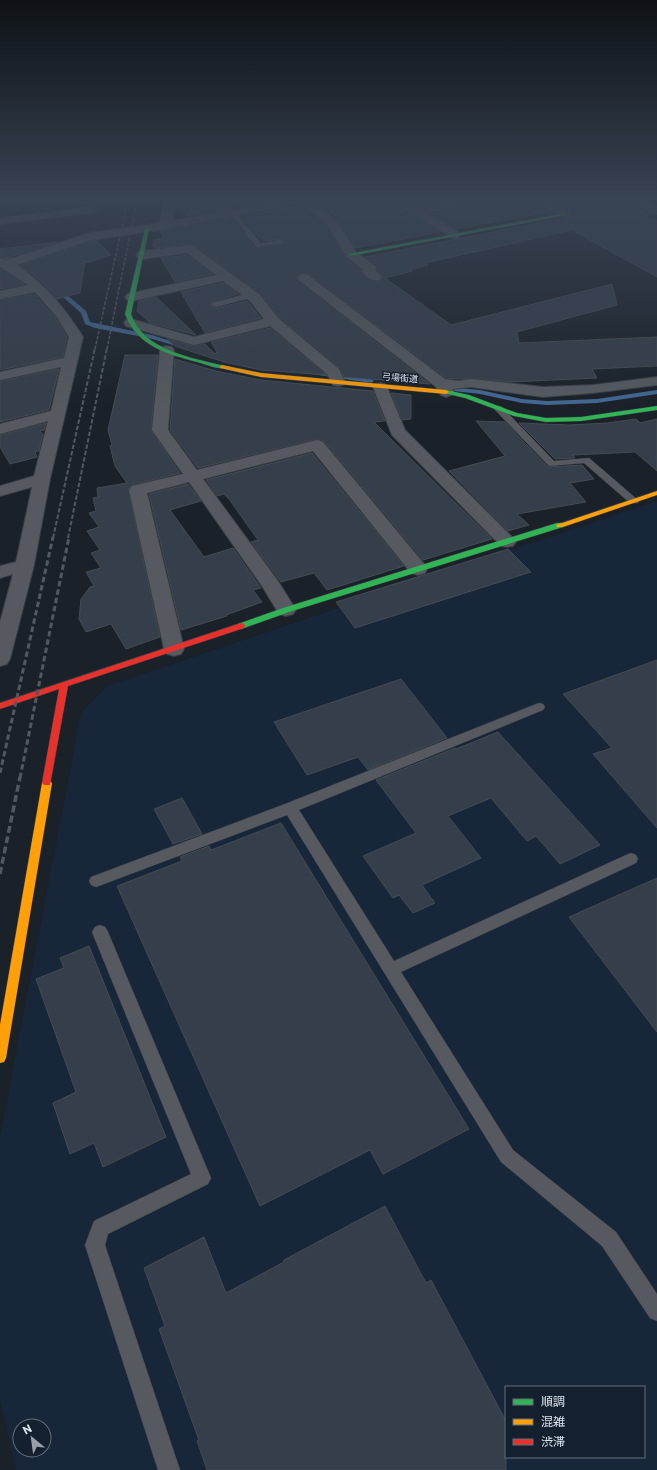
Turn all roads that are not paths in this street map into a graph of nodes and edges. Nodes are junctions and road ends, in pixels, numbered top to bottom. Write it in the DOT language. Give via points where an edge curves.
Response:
graph roads {
  1 [pos="21,269"];
  2 [pos="139,269"];
  3 [pos="217,269"];
  4 [pos="370,269"];
  5 [pos="227,276"];
  6 [pos="376,277"];
  7 [pos="304,278"];
  8 [pos="38,287"];
  9 [pos="0,295"];
  10 [pos="252,296"];
  11 [pos="132,297"];
  12 [pos="215,305"];
  13 [pos="273,321"];
  14 [pos="137,331"];
  15 [pos="167,350"];
  16 [pos="70,362"];
  17 [pos="0,376"];
  18 [pos="336,377"];
  19 [pos="657,381"];
  20 [pos="380,386"];
  21 [pos="444,388"];
  22 [pos="657,408"];
  23 [pos="499,409"];
  24 [pos="58,414"];
  25 [pos="0,429"];
  26 [pos="193,476"];
  27 [pos="42,480"];
  28 [pos="0,491"];
  29 [pos="657,494"];
  30 [pos="634,501"];
  31 [pos="507,542"];
  32 [pos="25,565"];
  33 [pos="418,568"];
  34 [pos="0,572"];
  35 [pos="286,610"];
  36 [pos="174,649"];
  37 [pos="0,659"];
  38 [pos="64,686"];
  39 [pos="0,706"];
  40 [pos="539,707"];
  41 [pos="290,808"];
  42 [pos="631,858"];
  43 [pos="96,881"];
  44 [pos="100,932"];
  45 [pos="390,970"];
  46 [pos="0,1058"];
  47 [pos="657,1310"];
  48 [pos="169,1470"];
  1 -- 8 [label="street"];
  2 -- 11 [label="street"];
  3 -- 5 [label="street"];
  4 -- 6 [label="street" via="368,271"];
  5 -- 10 [label="street"];
  5 -- 11 [label="street"];
  7 -- 21 [label="street"];
  8 -- 9 [label="street"];
  8 -- 16 [label="street" via="65,318 76,337"];
  10 -- 12 [label="lane"];
  10 -- 13 [label="street"];
  11 -- 14 [label="street" via="128,314"];
  13 -- 14 [label="street" via="194,341"];
  13 -- 18 [label="street"];
  14 -- 15 [label="street, 弓場街道" via="148,342"];
  15 -- 18 [label="street, 弓場街道" via="261,375"];
  15 -- 26 [label="street" via="160,430"];
  16 -- 17 [label="street"];
  16 -- 24 [label="street"];
  18 -- 20 [label="street, 弓場街道"];
  19 -- 21 [label="street" via="543,392 471,383"];
  20 -- 21 [label="street, 弓場街道"];
  20 -- 31 [label="street" via="398,432"];
  21 -- 23 [label="street, 弓場街道"];
  22 -- 23 [label="street, 弓場街道" via="581,419 546,420 516,416"];
  23 -- 30 [label="lane" via="552,464 586,460"];
  24 -- 25 [label="street"];
  24 -- 27 [label="street"];
  26 -- 33 [label="street" via="317,445"];
  26 -- 35 [label="street"];
  26 -- 36 [label="street" via="138,490"];
  27 -- 28 [label="street"];
  27 -- 32 [label="street"];
  29 -- 30 [label="street"];
  30 -- 31 [label="street"];
  31 -- 33 [label="street"];
  32 -- 34 [label="street"];
  32 -- 37 [label="street"];
  33 -- 35 [label="street"];
  35 -- 36 [label="street"];
  36 -- 38 [label="street"];
  38 -- 39 [label="street"];
  38 -- 46 [label="street"];
  40 -- 41 [label="lane"];
  41 -- 43 [label="lane"];
  41 -- 45 [label="lane"];
  42 -- 45 [label="lane"];
  44 -- 48 [label="lane" via="202,1178 101,1228 95,1245"];
  45 -- 47 [label="lane" via="508,1156 609,1239"];
}
